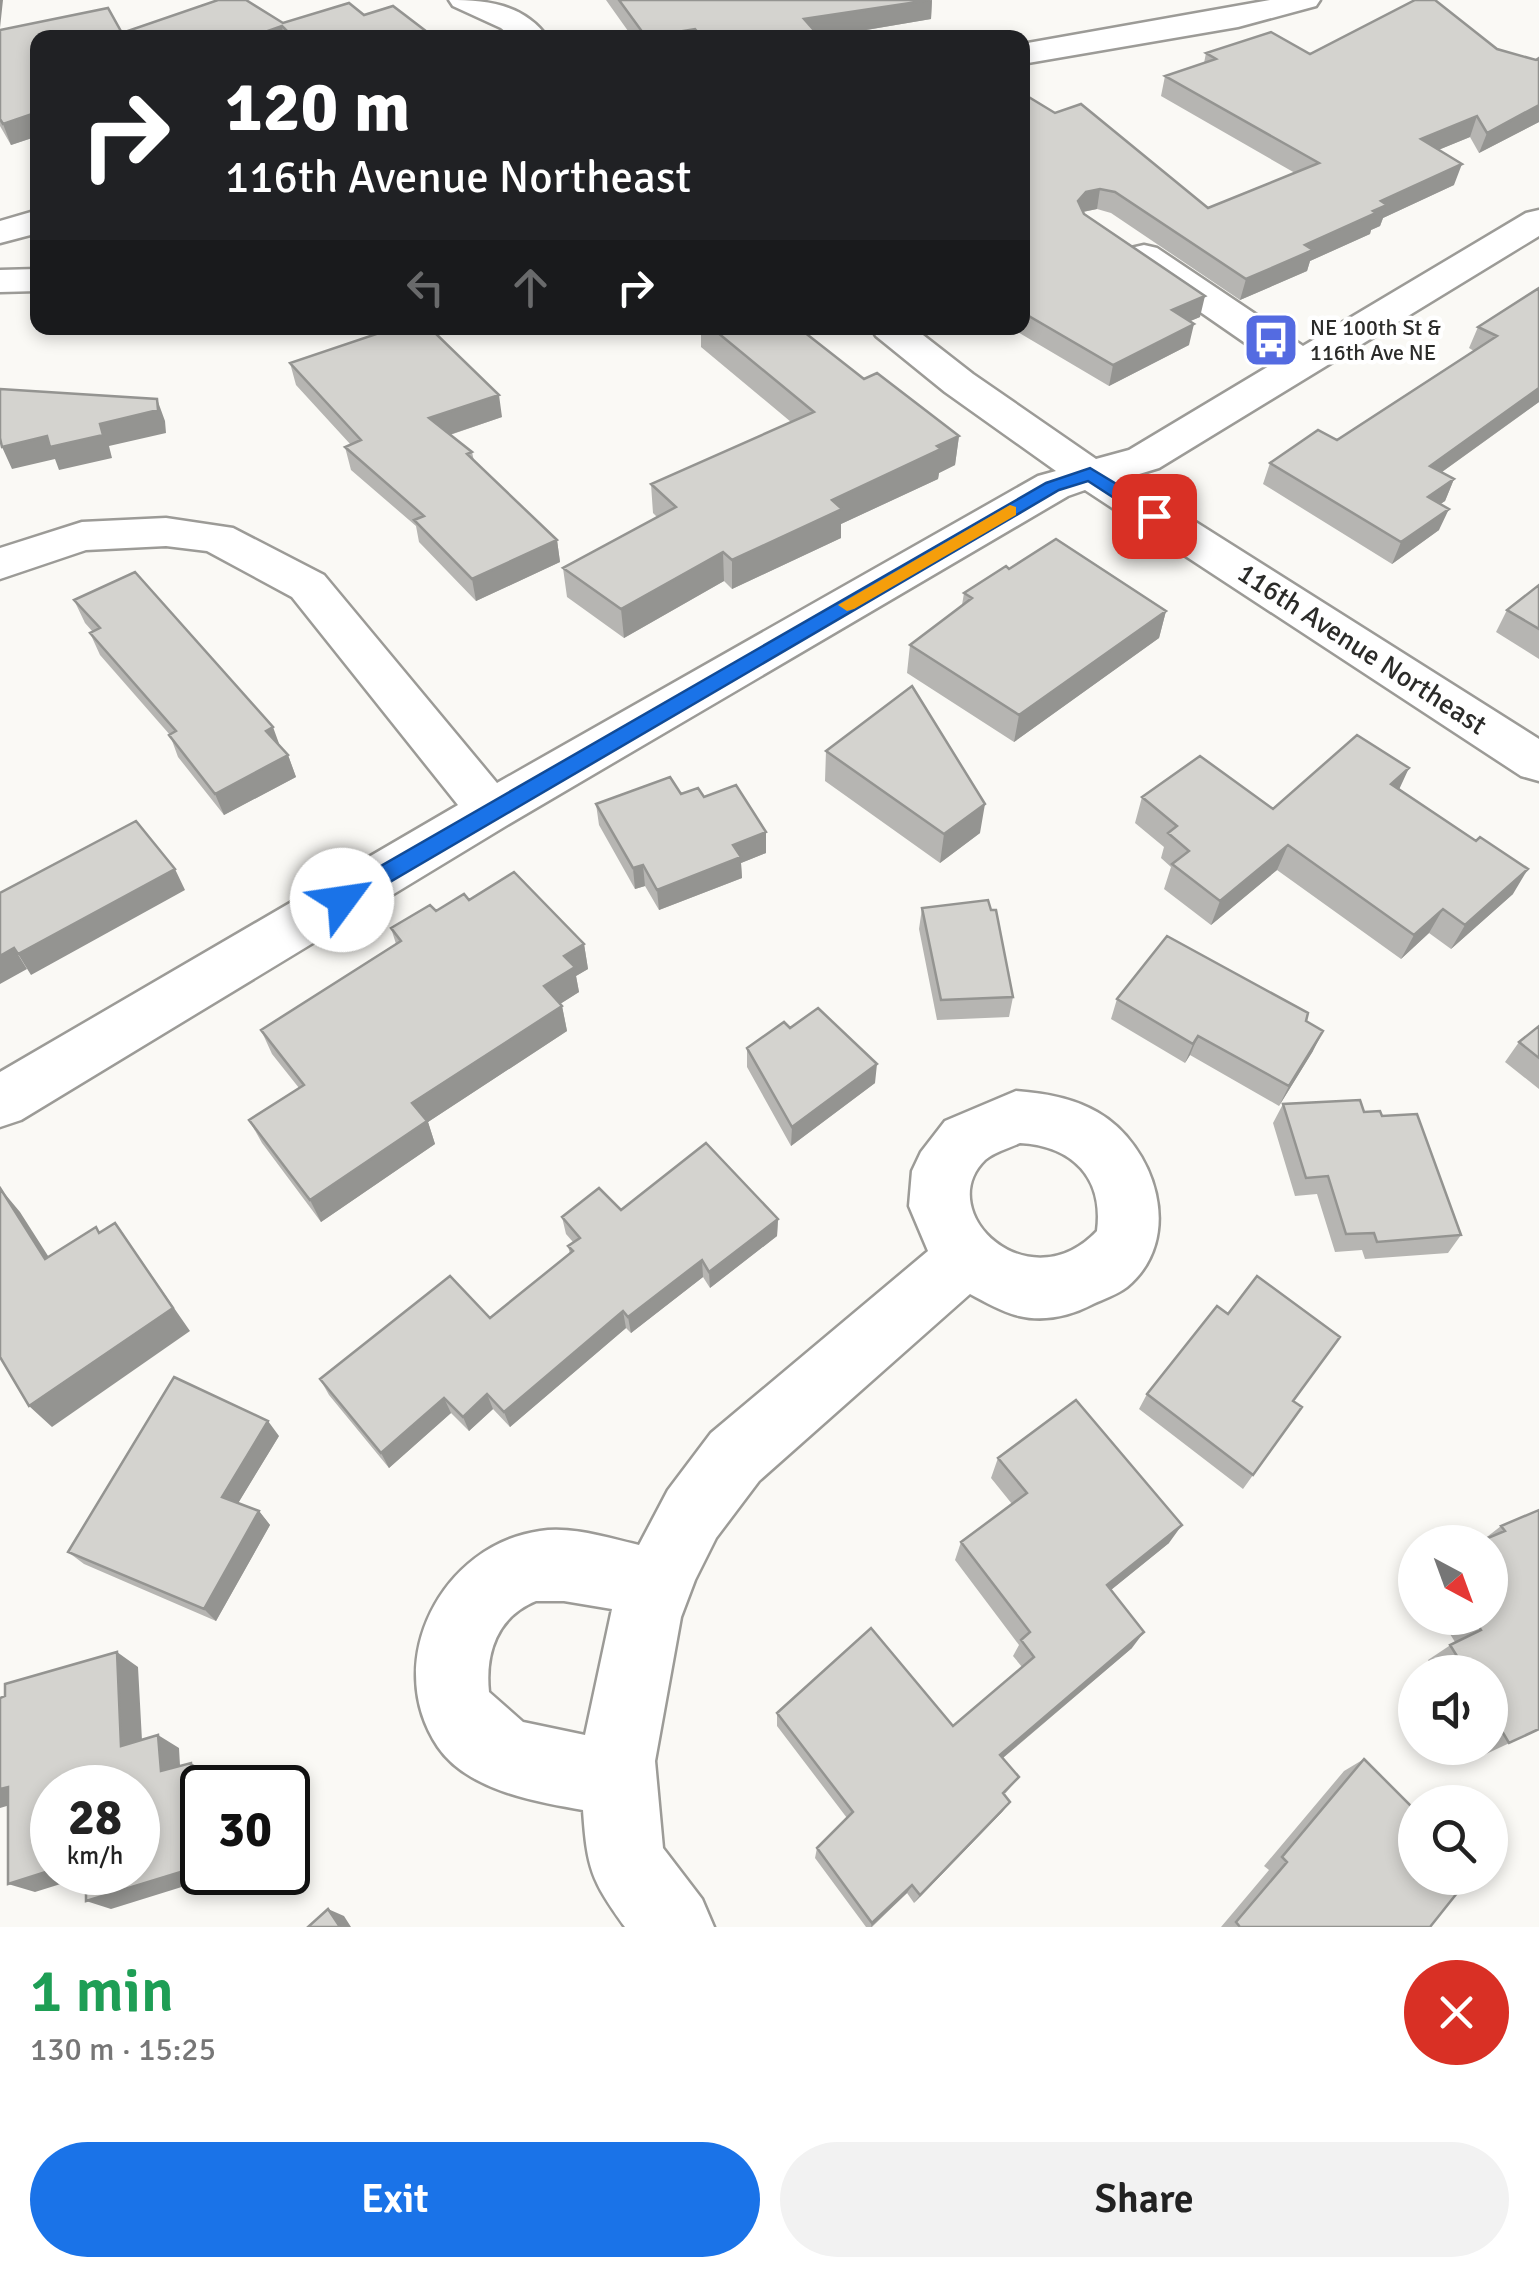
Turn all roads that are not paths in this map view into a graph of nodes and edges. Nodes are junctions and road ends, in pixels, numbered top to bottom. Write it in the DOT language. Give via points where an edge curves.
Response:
graph roads {
  1 [pos="464,0"];
  2 [pos="1305,0"];
  3 [pos="1118,12"];
  4 [pos="523,30"];
  5 [pos="1143,35"];
  6 [pos="1030,53"];
  7 [pos="1539,221"];
  8 [pos="30,224"];
  9 [pos="0,232"];
  10 [pos="1111,234"];
  11 [pos="0,280"];
  12 [pos="30,280"];
  13 [pos="899,335"];
  14 [pos="1302,364"];
  15 [pos="1090,474"];
  16 [pos="0,564"];
  17 [pos="1539,763"];
  18 [pos="492,810"];
  19 [pos="0,1102"];
  20 [pos="966,1258"];
  21 [pos="657,1584"];
  22 [pos="618,1779"];
  23 [pos="674,1927"];
  1 -- 4 [label="street"];
  2 -- 5 [label="street"];
  3 -- 5 [label="street"];
  5 -- 6 [label="street"];
  7 -- 14 [label="street"];
  8 -- 9 [label="street"];
  10 -- 14 [label="street"];
  11 -- 12 [label="street"];
  13 -- 15 [label="street, 116th Avenue Northeast"];
  14 -- 15 [label="street" via="1144,458"];
  15 -- 17 [label="street, 116th Avenue Northeast"];
  15 -- 18 [label="street" via="1052,486"];
  16 -- 18 [label="street" via="82,536 166,532 218,538 308,586"];
  18 -- 19 [label="street"];
  20 -- 21 [label="street" via="736,1457 692,1514"];
  21 -- 22 [label="street" via="633,1675"];
  21 -- 22 [label="street" via="540,1565 511,1572 466,1614 453,1644 454,1697 482,1740 504,1754"];
  22 -- 23 [label="street" via="626,1862"];
}
